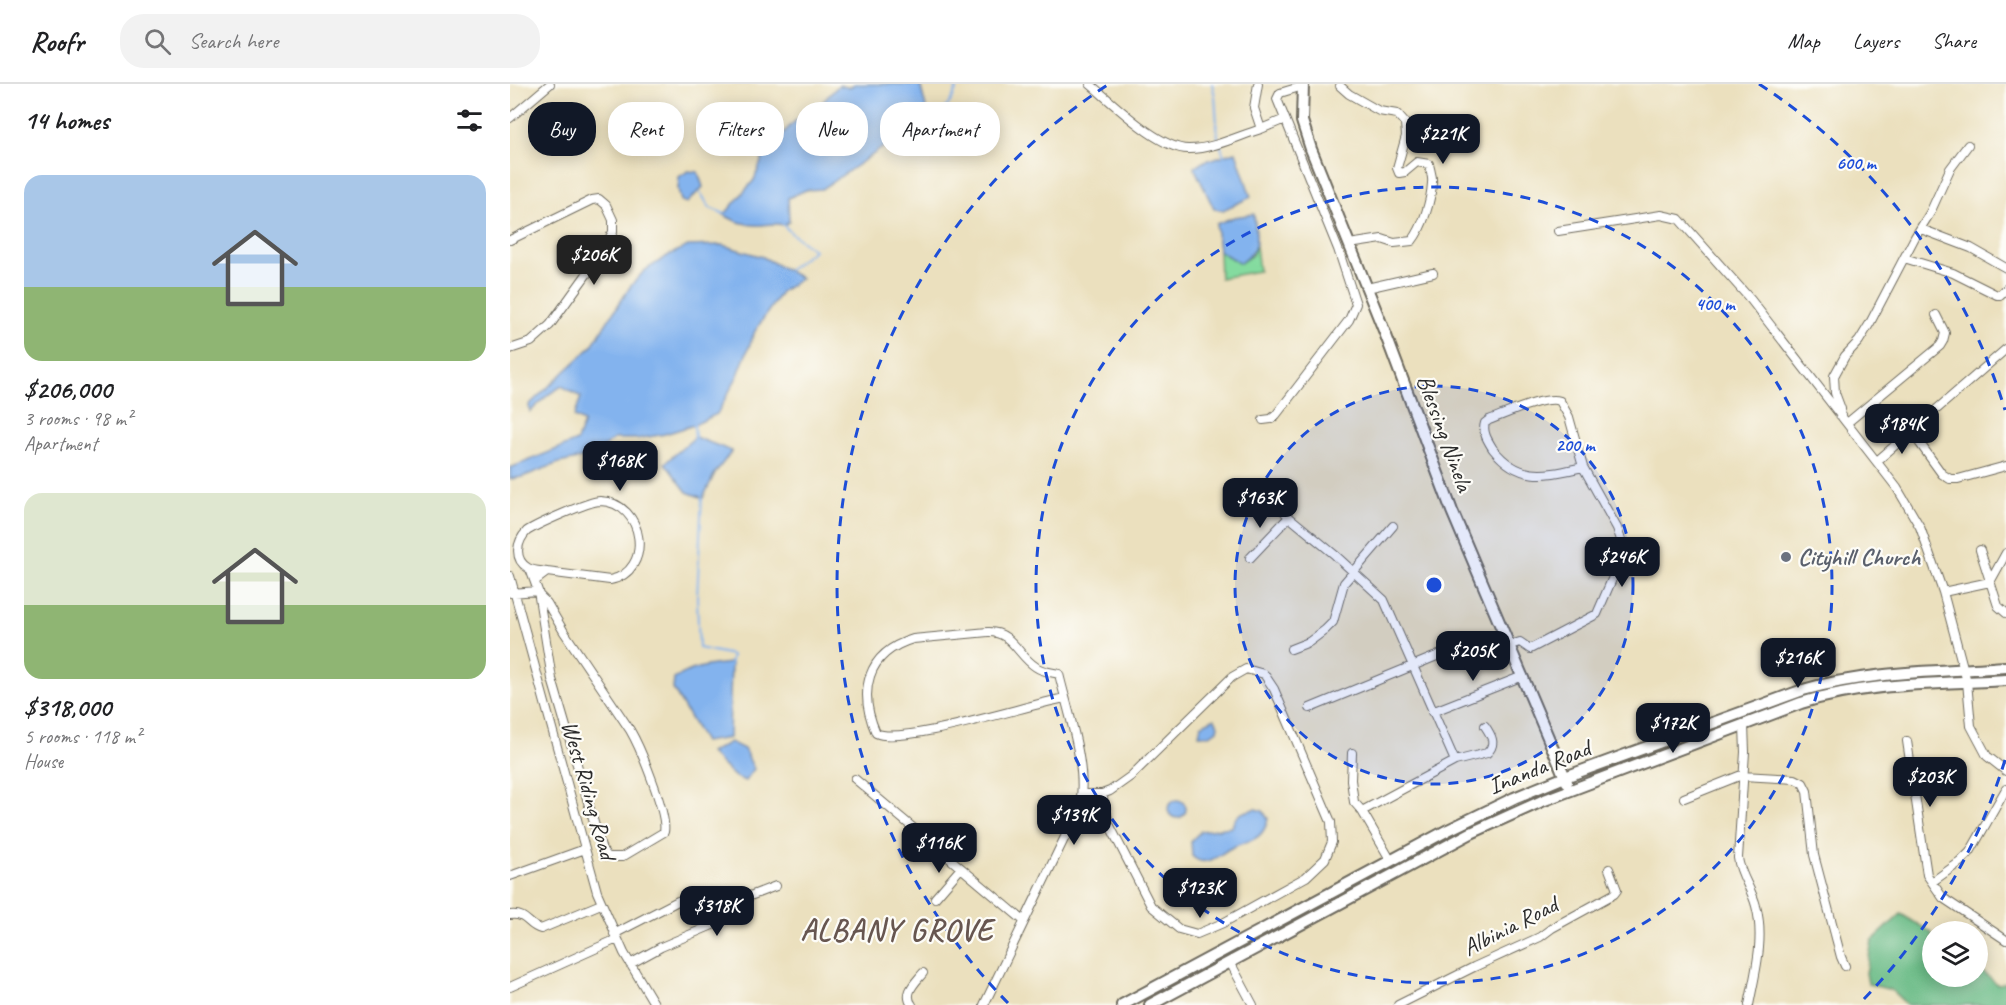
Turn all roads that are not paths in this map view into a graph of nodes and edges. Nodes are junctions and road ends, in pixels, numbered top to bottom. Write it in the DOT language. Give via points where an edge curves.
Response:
graph roads {
  1 [pos="550,84"];
  2 [pos="1090,84"];
  3 [pos="1258,84"];
  4 [pos="1303,85"];
  5 [pos="1340,86"];
  6 [pos="510,118"];
  7 [pos="1285,119"];
  8 [pos="1261,129"];
  9 [pos="1968,145"];
  10 [pos="1921,229"];
  11 [pos="1558,231"];
  12 [pos="510,240"];
  13 [pos="1349,244"];
  14 [pos="1904,258"];
  15 [pos="2006,268"];
  16 [pos="1433,273"];
  17 [pos="1367,288"];
  18 [pos="2006,289"];
  19 [pos="1936,315"];
  20 [pos="510,349"];
  21 [pos="2006,349"];
  22 [pos="1840,415"];
  23 [pos="1263,420"];
  24 [pos="1848,423"];
  25 [pos="1911,432"];
  26 [pos="1877,461"];
  27 [pos="1583,466"];
  28 [pos="2006,466"];
  29 [pos="1258,487"];
  30 [pos="1288,517"];
  31 [pos="1393,526"];
  32 [pos="1980,550"];
  33 [pos="2006,553"];
  34 [pos="1250,558"];
  35 [pos="530,569"];
  36 [pos="547,572"];
  37 [pos="1354,572"];
  38 [pos="510,576"];
  39 [pos="535,581"];
  40 [pos="1990,582"];
  41 [pos="1943,592"];
  42 [pos="512,593"];
  43 [pos="539,593"];
  44 [pos="2006,613"];
  45 [pos="1478,639"];
  46 [pos="1510,645"];
  47 [pos="1290,649"];
  48 [pos="1414,664"];
  49 [pos="2006,667"];
  50 [pos="1964,670"];
  51 [pos="1523,676"];
  52 [pos="2006,680"];
  53 [pos="1967,682"];
  54 [pos="1065,698"];
  55 [pos="1310,708"];
  56 [pos="1432,712"];
  57 [pos="1744,725"];
  58 [pos="1485,726"];
  59 [pos="1907,741"];
  60 [pos="1654,746"];
  61 [pos="1685,748"];
  62 [pos="1352,753"];
  63 [pos="1455,761"];
  64 [pos="2006,771"];
  65 [pos="1743,775"];
  66 [pos="1565,777"];
  67 [pos="855,779"];
  68 [pos="2006,789"];
  69 [pos="1570,790"];
  70 [pos="1083,794"];
  71 [pos="1102,794"];
  72 [pos="1684,798"];
  73 [pos="1489,810"];
  74 [pos="1362,812"];
  75 [pos="1499,819"];
  76 [pos="585,849"];
  77 [pos="1391,861"];
  78 [pos="961,868"];
  79 [pos="1609,869"];
  80 [pos="510,876"];
  81 [pos="1932,882"];
  82 [pos="776,886"];
  83 [pos="935,898"];
  84 [pos="678,901"];
  85 [pos="602,904"];
  86 [pos="510,915"];
  87 [pos="1024,921"];
  88 [pos="616,937"];
  89 [pos="2005,938"];
  90 [pos="1230,962"];
  91 [pos="630,964"];
  92 [pos="1845,966"];
  93 [pos="923,973"];
  94 [pos="510,987"];
  95 [pos="655,1005"];
  96 [pos="912,1005"];
  97 [pos="984,1005"];
  98 [pos="1122,1005"];
  99 [pos="1150,1005"];
  100 [pos="1253,1005"];
  101 [pos="1398,1005"];
  102 [pos="1749,1005"];
  1 -- 6 [label="street"];
  2 -- 8 [label="street" via="1144,128 1178,149 1220,142"];
  3 -- 8 [label="street" via="1254,108"];
  4 -- 7 [label="street" via="1278,95"];
  4 -- 13 [label="main road, Blessing Ninela" via="1302,121"];
  5 -- 13 [label="street" via="1379,111 1397,114 1405,123 1406,136 1399,173 1417,162 1429,164 1433,181 1412,241 1394,243 1382,239"];
  7 -- 8 [label="street"];
  7 -- 23 [label="street" via="1356,304 1349,320 1276,415"];
  9 -- 10 [label="street" via="1950,169"];
  10 -- 14 [label="street"];
  10 -- 15 [label="street" via="1971,248"];
  11 -- 22 [label="street" via="1661,215 1679,219 1751,300"];
  12 -- 20 [label="street" via="595,199 606,205 614,224 594,264 557,316 531,342"];
  13 -- 17 [label="main road, Blessing Ninela"];
  14 -- 18 [label="street" via="1953,273 1996,295"];
  14 -- 22 [label="street" via="1870,323 1834,376"];
  16 -- 17 [label="street"];
  17 -- 46 [label="main road, Blessing Ninela" via="1452,511"];
  19 -- 24 [label="street" via="1945,333 1940,346"];
  21 -- 25 [label="street"];
  22 -- 24 [label="street"];
  24 -- 26 [label="street"];
  25 -- 26 [label="street"];
  25 -- 28 [label="street" via="1950,479"];
  26 -- 41 [label="street" via="1920,527"];
  27 -- 27 [label="street" via="1569,417 1560,401 1543,401 1485,423 1485,434 1492,447 1521,471 1537,474"];
  27 -- 46 [label="street" via="1617,528 1622,561 1595,616 1530,649 1520,642"];
  29 -- 30 [label="street"];
  30 -- 34 [label="street"];
  30 -- 37 [label="street"];
  31 -- 37 [label="street"];
  32 -- 40 [label="street"];
  33 -- 40 [label="street"];
  35 -- 36 [label="street"];
  35 -- 36 [label="street" via="518,556 518,546 520,538 532,528 599,501 619,505 636,524 636,561 620,578"];
  35 -- 39 [label="street"];
  36 -- 39 [label="street"];
  37 -- 47 [label="street" via="1344,583 1333,622 1309,642"];
  37 -- 48 [label="street" via="1384,600"];
  38 -- 42 [label="street, West Riding Road"];
  39 -- 43 [label="street"];
  40 -- 41 [label="street"];
  40 -- 44 [label="street" via="1998,606"];
  41 -- 50 [label="street"];
  42 -- 43 [label="street"];
  42 -- 76 [label="street, West Riding Road"];
  43 -- 43 [label="street" via="637,741 655,788 664,832 622,857 608,857 602,850 552,679"];
  45 -- 48 [label="street"];
  46 -- 51 [label="main road, Blessing Ninela"];
  48 -- 55 [label="street"];
  48 -- 56 [label="street"];
  49 -- 50 [label="main road, Inanda Road"];
  50 -- 53 [label="street"];
  50 -- 60 [label="main road, Inanda Road" via="1830,682"];
  51 -- 56 [label="street"];
  51 -- 66 [label="main road, Blessing Ninela"];
  52 -- 53 [label="main road, Inanda Road"];
  53 -- 57 [label="main road, Inanda Road" via="1848,690"];
  53 -- 64 [label="street" via="1971,726 1987,756"];
  54 -- 54 [label="street" via="1059,674 1033,666 1013,643 995,632 913,639 898,644 870,673 867,685 868,708 876,733 889,736 954,726"];
  54 -- 70 [label="street" via="1083,774"];
  56 -- 63 [label="street"];
  57 -- 61 [label="main road, Inanda Road"];
  57 -- 65 [label="street"];
  58 -- 63 [label="street" via="1493,740 1490,751"];
  59 -- 81 [label="street" via="1926,871"];
  60 -- 61 [label="main road" via="1681,741"];
  60 -- 66 [label="main road, Inanda Road"];
  61 -- 69 [label="main road, Inanda Road"];
  62 -- 74 [label="street" via="1354,802"];
  63 -- 74 [label="street"];
  65 -- 72 [label="street"];
  65 -- 92 [label="street" via="1795,779 1805,786 1815,859"];
  65 -- 102 [label="street" via="1738,858 1760,927"];
  66 -- 69 [label="main road, Blessing Ninela"];
  66 -- 73 [label="main road, Inanda Road"];
  67 -- 78 [label="street"];
  68 -- 81 [label="street" via="1970,852"];
  69 -- 75 [label="main road, Inanda Road"];
  70 -- 71 [label="street"];
  70 -- 87 [label="street"];
  71 -- 71 [label="street" via="1131,776 1232,677 1246,669 1264,674 1274,689 1331,822 1332,842 1325,859 1306,877 1197,934 1179,929 1151,906 1109,824"];
  73 -- 75 [label="main road"];
  73 -- 77 [label="main road, Inanda Road"];
  74 -- 77 [label="street"];
  75 -- 90 [label="main road, Inanda Road"];
  76 -- 80 [label="street"];
  76 -- 85 [label="street, West Riding Road"];
  77 -- 98 [label="main road, Inanda Road"];
  78 -- 83 [label="street"];
  78 -- 87 [label="street"];
  79 -- 101 [label="street, Albinia Road" via="1617,890 1614,894 1540,937"];
  81 -- 89 [label="street" via="1947,901"];
  82 -- 91 [label="street" via="750,896 736,915"];
  84 -- 88 [label="street"];
  85 -- 86 [label="street" via="541,929 524,916"];
  85 -- 88 [label="street, West Riding Road"];
  87 -- 97 [label="street"];
  88 -- 91 [label="street, West Riding Road"];
  88 -- 94 [label="street"];
  90 -- 99 [label="main road, Inanda Road"];
  90 -- 100 [label="street"];
  91 -- 95 [label="street, West Riding Road"];
  93 -- 96 [label="street" via="908,993"];
}
